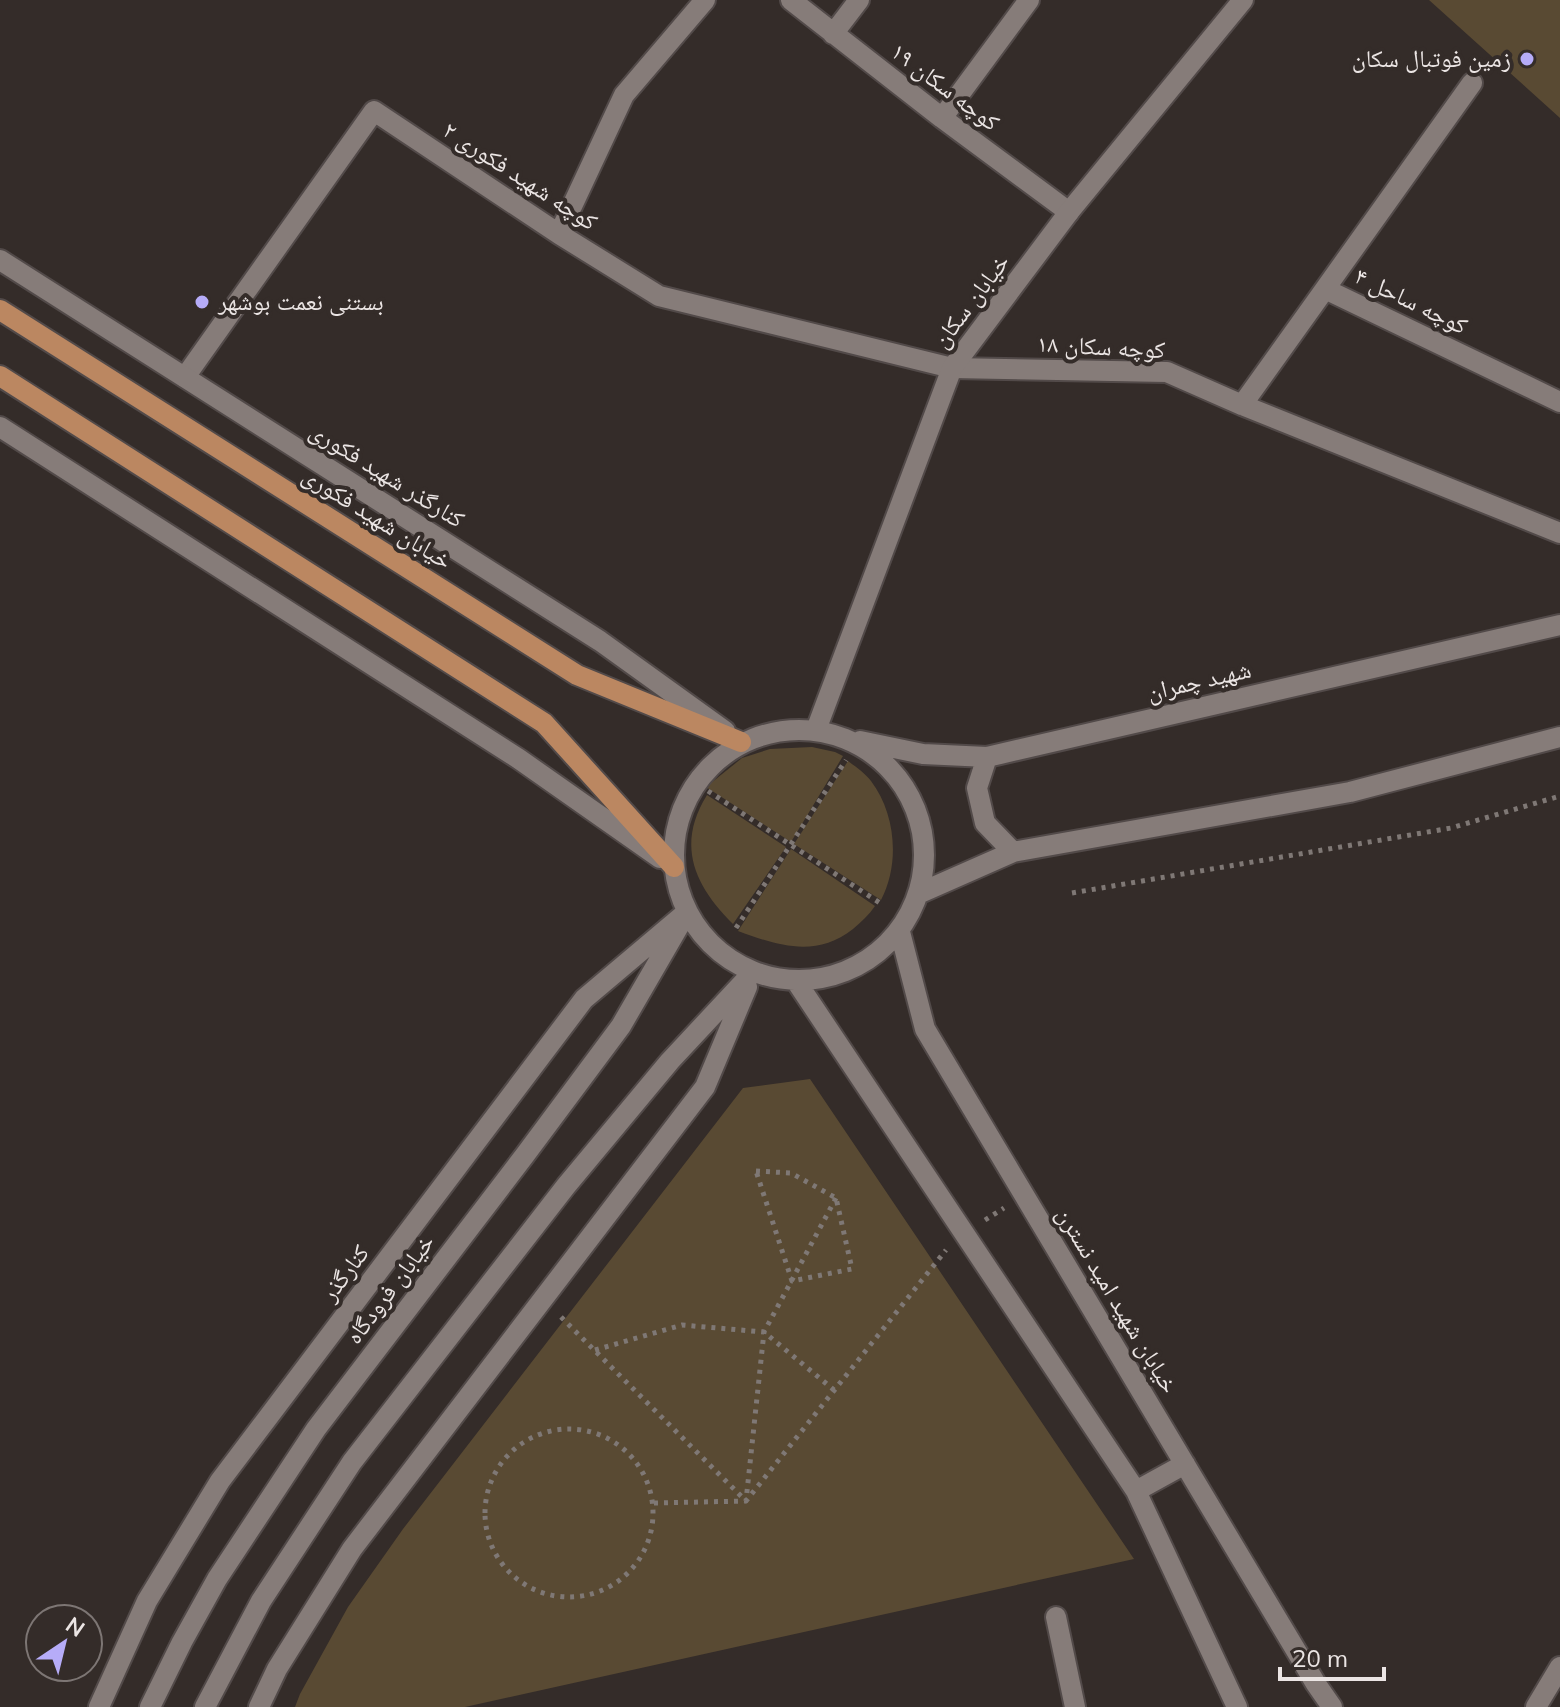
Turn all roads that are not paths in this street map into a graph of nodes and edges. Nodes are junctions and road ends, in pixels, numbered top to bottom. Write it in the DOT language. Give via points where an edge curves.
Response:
graph roads {
  1 [pos="705,0"];
  2 [pos="791,0"];
  3 [pos="859,0"];
  4 [pos="1029,0"];
  5 [pos="1243,0"];
  6 [pos="833,34"];
  7 [pos="1472,83"];
  8 [pos="942,118"];
  9 [pos="1069,212"];
  10 [pos="559,234"];
  11 [pos="0,260"];
  12 [pos="1325,289"];
  13 [pos="0,310"];
  14 [pos="952,368"];
  15 [pos="0,376"];
  16 [pos="185,377"];
  17 [pos="1560,402"];
  18 [pos="1242,405"];
  19 [pos="0,427"];
  20 [pos="1560,533"];
  21 [pos="1560,625"];
  22 [pos="816,730"];
  23 [pos="1560,737"];
  24 [pos="741,742"];
  25 [pos="847,749"];
  26 [pos="987,757"];
  27 [pos="1013,852"];
  28 [pos="674,867"];
  29 [pos="920,893"];
  30 [pos="687,912"];
  31 [pos="900,932"];
  32 [pos="753,972"];
  33 [pos="796,981"];
  34 [pos="1185,1464"];
  35 [pos="1136,1491"];
  36 [pos="1056,1617"];
  37 [pos="1560,1667"];
  38 [pos="99,1707"];
  39 [pos="150,1707"];
  40 [pos="205,1707"];
  41 [pos="259,1707"];
  42 [pos="1075,1707"];
  43 [pos="1237,1707"];
  44 [pos="1332,1707"];
  45 [pos="1536,1707"];
  1 -- 10 [label="street" via="624,95"];
  2 -- 6 [label="street, کوچه سکان ۱۹"];
  3 -- 6 [label="street"];
  4 -- 8 [label="street"];
  5 -- 9 [label="street, خیابان سکان"];
  6 -- 8 [label="street, کوچه سکان ۱۹"];
  7 -- 12 [label="street"];
  8 -- 9 [label="street, کوچه سکان ۱۹"];
  9 -- 14 [label="street, خیابان سکان"];
  10 -- 14 [label="street, کوچه شهید فکوری ۲" via="659,296"];
  10 -- 16 [label="street, کوچه شهید فکوری ۲" via="374,111"];
  11 -- 16 [label="street, کنارگذر شهید فکوری"];
  12 -- 17 [label="street, کوچه ساحل ۴"];
  12 -- 18 [label="street, کوچه ساحل ۴"];
  13 -- 24 [label="main road, خیابان شهید فکوری" via="577,675"];
  14 -- 18 [label="street, کوچه سکان ۱۸" via="1167,372"];
  14 -- 22 [label="street, خیابان سکان"];
  15 -- 28 [label="main road" via="544,723"];
  16 -- 24 [label="street, کنارگذر شهید فکوری" via="600,641"];
  18 -- 20 [label="street, کوچه سکان ۱۸"];
  19 -- 28 [label="street" via="519,759"];
  21 -- 26 [label="street, شهید چمران"];
  22 -- 24 [label="street" via="778,731"];
  22 -- 25 [label="street"];
  23 -- 27 [label="street" via="1350,792"];
  24 -- 28 [label="street" via="711,765 688,794 676,830"];
  25 -- 26 [label="street, شهید چمران"];
  25 -- 29 [label="street" via="887,765 914,802 925,847"];
  26 -- 27 [label="street" via="977,788 985,823"];
  27 -- 29 [label="street"];
  28 -- 30 [label="street"];
  29 -- 31 [label="street"];
  30 -- 32 [label="street" via="714,948"];
  30 -- 38 [label="street, کنارگذر" via="584,999 220,1481 147,1601"];
  30 -- 39 [label="street, خیابان فرودگاه" via="621,1026 307,1441 217,1579"];
  31 -- 33 [label="street" via="861,965 833,977"];
  31 -- 34 [label="street, خیابان شهید امید نسترن" via="925,1029"];
  32 -- 33 [label="street"];
  32 -- 40 [label="street" via="566,1186 352,1462 261,1601"];
  32 -- 41 [label="street" via="705,1087 352,1549"];
  33 -- 35 [label="street"];
  34 -- 35 [label="street"];
  34 -- 44 [label="street, خیابان شهید امید نسترن"];
  35 -- 43 [label="street"];
  36 -- 42 [label="street"];
  37 -- 45 [label="street"];
}
